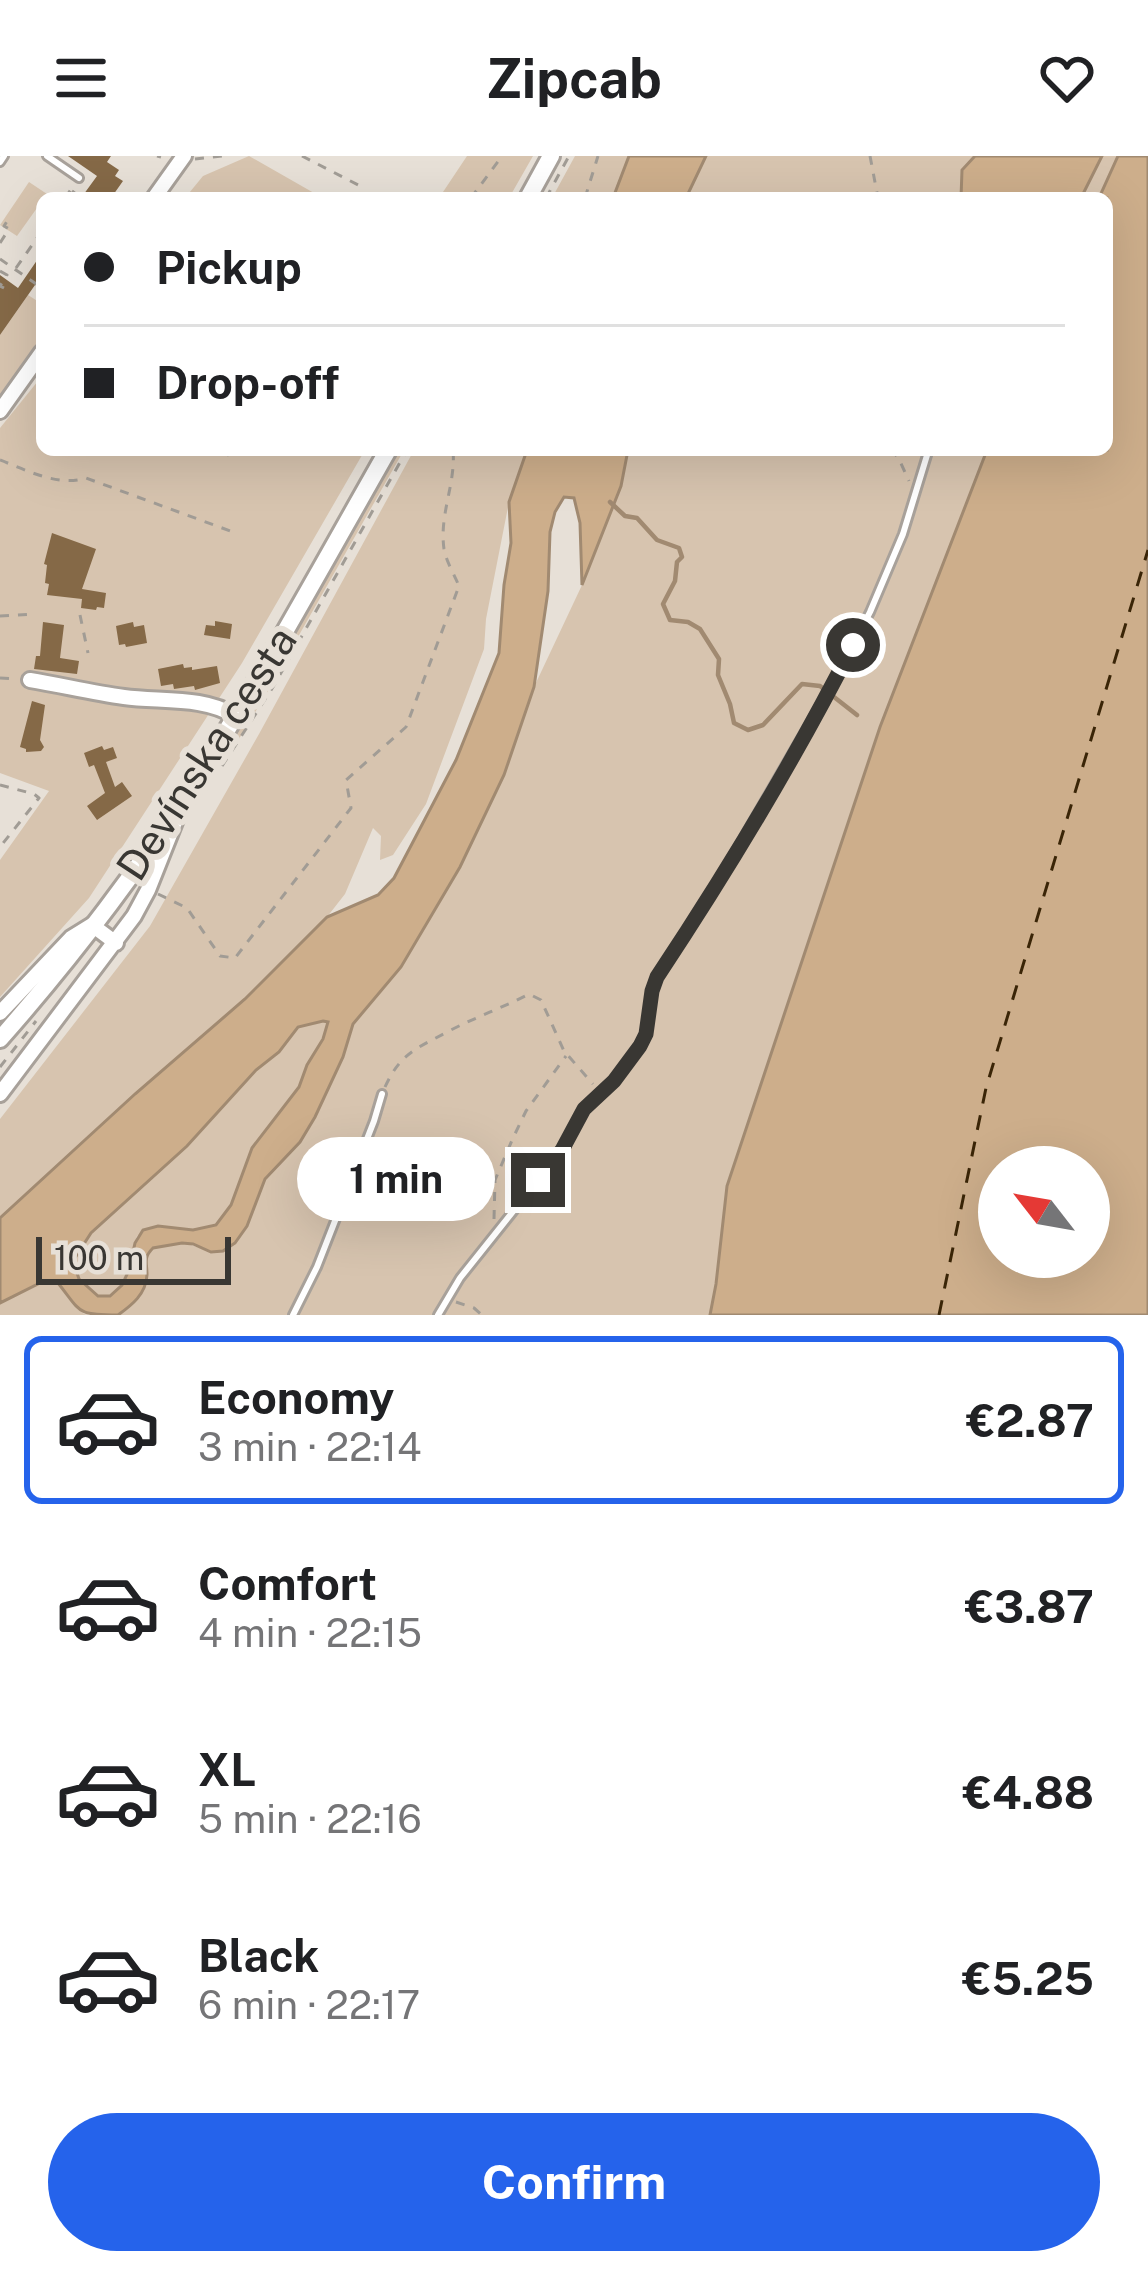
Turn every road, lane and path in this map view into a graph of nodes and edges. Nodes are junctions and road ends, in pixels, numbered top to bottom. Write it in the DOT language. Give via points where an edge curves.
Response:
graph roads {
  1 [pos="47,156"];
  2 [pos="184,156"];
  3 [pos="302,156"];
  4 [pos="502,156"];
  5 [pos="551,156"];
  6 [pos="569,156"];
  7 [pos="598,156"];
  8 [pos="870,156"];
  9 [pos="79,178"];
  10 [pos="364,188"];
  11 [pos="70,190"];
  12 [pos="73,192"];
  13 [pos="158,192"];
  14 [pos="476,192"];
  15 [pos="531,192"];
  16 [pos="549,192"];
  17 [pos="587,192"];
  18 [pos="877,192"];
  19 [pos="11,215"];
  20 [pos="36,240"];
  21 [pos="0,243"];
  22 [pos="0,259"];
  23 [pos="15,269"];
  24 [pos="0,271"];
  25 [pos="36,281"];
  26 [pos="4,289"];
  27 [pos="36,360"];
  28 [pos="0,411"];
  29 [pos="385,456"];
  30 [pos="454,456"];
  31 [pos="897,456"];
  32 [pos="927,456"];
  33 [pos="0,460"];
  34 [pos="910,484"];
  35 [pos="233,532"];
  36 [pos="34,614"];
  37 [pos="80,615"];
  38 [pos="0,616"];
  39 [pos="88,653"];
  40 [pos="0,678"];
  41 [pos="30,680"];
  42 [pos="235,716"];
  43 [pos="0,785"];
  44 [pos="187,794"];
  45 [pos="0,847"];
  46 [pos="156,893"];
  47 [pos="92,925"];
  48 [pos="112,947"];
  49 [pos="0,1013"];
  50 [pos="0,1039"];
  51 [pos="567,1055"];
  52 [pos="0,1094"];
  53 [pos="382,1094"];
  54 [pos="598,1096"];
  55 [pos="492,1239"];
  56 [pos="448,1300"];
  57 [pos="293,1315"];
  58 [pos="438,1315"];
  59 [pos="482,1315"];
  1 -- 9 [label="lane"];
  2 -- 13 [label="street"];
  3 -- 10 [label="path"];
  4 -- 14 [label="path"];
  5 -- 15 [label="street"];
  6 -- 16 [label="path"];
  7 -- 17 [label="path"];
  8 -- 18 [label="path"];
  9 -- 11 [label="path"];
  11 -- 12 [label="path"];
  19 -- 21 [label="path"];
  20 -- 23 [label="path"];
  22 -- 23 [label="path"];
  23 -- 25 [label="path"];
  24 -- 26 [label="path"];
  27 -- 28 [label="street"];
  29 -- 42 [label="street, Devínska cesta"];
  30 -- 46 [label="path" via="444,552 459,586 406,727 346,780 351,808 235,958 220,956 187,908"];
  31 -- 34 [label="path"];
  32 -- 54 [label="lane" via="903,534 836,678 657,977 640,1046"];
  33 -- 35 [label="path" via="51,478 86,478"];
  36 -- 38 [label="path"];
  37 -- 39 [label="path"];
  40 -- 41 [label="path"];
  41 -- 42 [label="street"];
  42 -- 44 [label="street, Devínska cesta"];
  43 -- 45 [label="path" via="39,798"];
  44 -- 47 [label="street, Devínska cesta"];
  44 -- 48 [label="street" via="148,890"];
  47 -- 48 [label="street"];
  47 -- 49 [label="street"];
  47 -- 50 [label="street, Devínska cesta"];
  48 -- 52 [label="street"];
  51 -- 53 [label="path" via="541,1000 529,994 419,1045"];
  51 -- 54 [label="path"];
  51 -- 55 [label="path" via="526,1112 495,1180"];
  53 -- 57 [label="lane"];
  54 -- 55 [label="lane"];
  55 -- 56 [label="lane"];
  56 -- 58 [label="lane"];
  56 -- 59 [label="path"];
}
